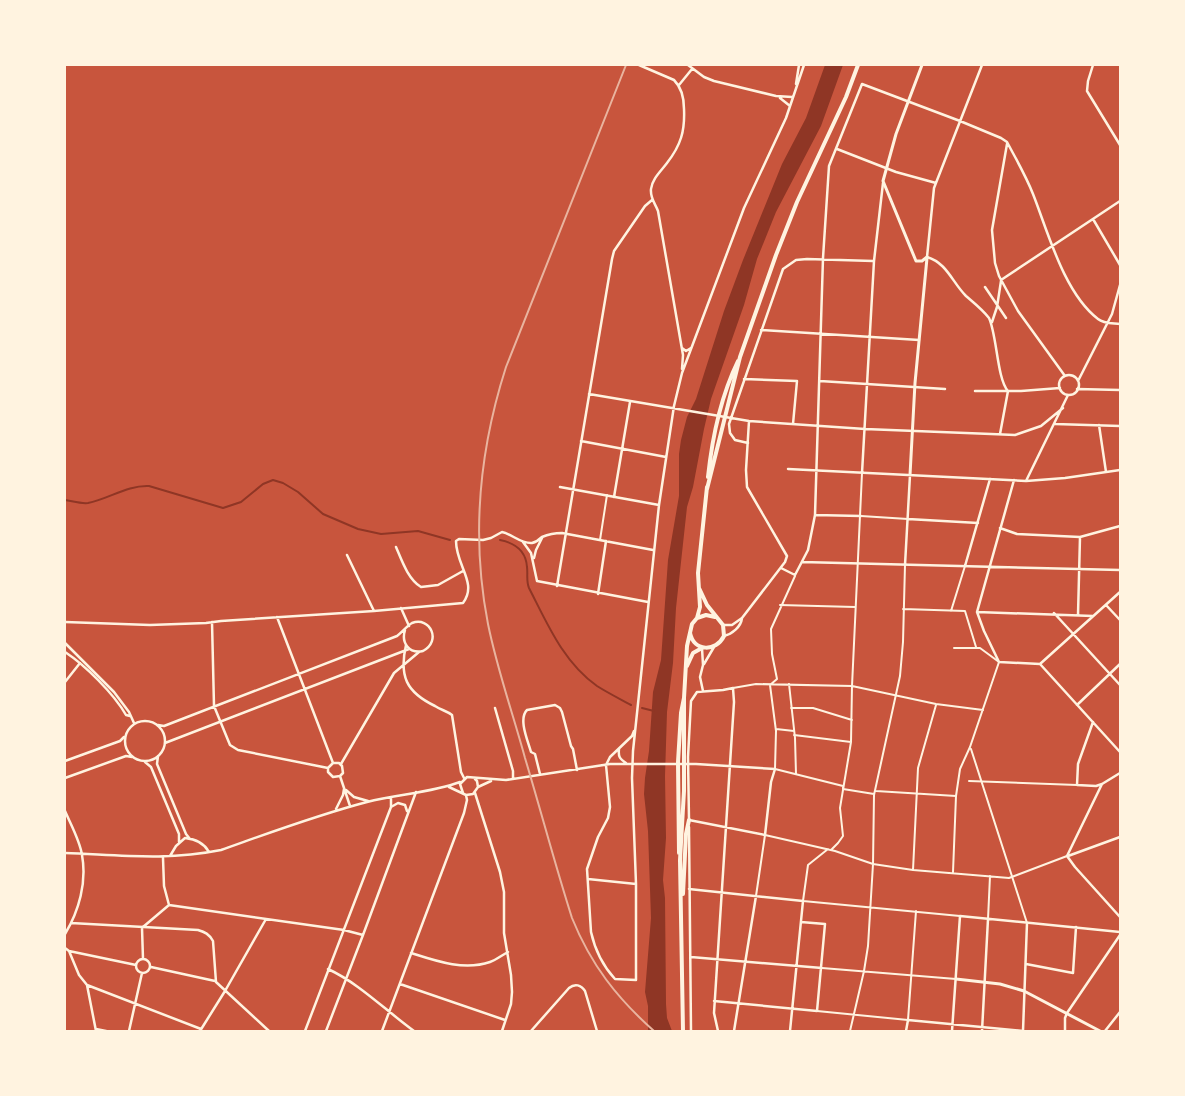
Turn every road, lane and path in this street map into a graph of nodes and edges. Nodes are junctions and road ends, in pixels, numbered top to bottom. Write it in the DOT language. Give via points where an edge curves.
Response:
graph roads {
  1 [pos="639,65"];
  2 [pos="688,65"];
  3 [pos="799,65"];
  4 [pos="804,65"];
  5 [pos="858,65"];
  6 [pos="922,65"];
  7 [pos="982,65"];
  8 [pos="1093,65"];
  9 [pos="692,69"];
  10 [pos="679,85"];
  11 [pos="796,88"];
  12 [pos="776,96"];
  13 [pos="793,98"];
  14 [pos="908,101"];
  15 [pos="790,106"];
  16 [pos="960,121"];
  17 [pos="1007,142"];
  18 [pos="1120,145"];
  19 [pos="837,149"];
  20 [pos="1006,155"];
  21 [pos="1015,156"];
  22 [pos="886,167"];
  23 [pos="883,181"];
  24 [pos="936,183"];
  25 [pos="652,200"];
  26 [pos="1120,201"];
  27 [pos="1093,219"];
  28 [pos="1053,246"];
  29 [pos="927,257"];
  30 [pos="823,258"];
  31 [pos="874,261"];
  32 [pos="1120,265"];
  33 [pos="1001,280"];
  34 [pos="1120,286"];
  35 [pos="985,287"];
  36 [pos="997,304"];
  37 [pos="1006,318"];
  38 [pos="1107,323"];
  39 [pos="992,324"];
  40 [pos="1120,324"];
  41 [pos="761,330"];
  42 [pos="821,333"];
  43 [pos="870,336"];
  44 [pos="919,340"];
  45 [pos="693,346"];
  46 [pos="682,348"];
  47 [pos="1083,371"];
  48 [pos="682,373"];
  49 [pos="1065,376"];
  50 [pos="1074,377"];
  51 [pos="744,379"];
  52 [pos="820,380"];
  53 [pos="1078,381"];
  54 [pos="867,383"];
  55 [pos="915,386"];
  56 [pos="945,388"];
  57 [pos="1060,388"];
  58 [pos="1078,388"];
  59 [pos="1120,390"];
  60 [pos="975,391"];
  61 [pos="1008,391"];
  62 [pos="589,394"];
  63 [pos="1068,394"];
  64 [pos="630,402"];
  65 [pos="1063,408"];
  66 [pos="674,409"];
  67 [pos="747,421"];
  68 [pos="794,424"];
  69 [pos="1055,424"];
  70 [pos="1099,425"];
  71 [pos="819,426"];
  72 [pos="1120,426"];
  73 [pos="865,428"];
  74 [pos="913,430"];
  75 [pos="1000,434"];
  76 [pos="581,441"];
  77 [pos="748,443"];
  78 [pos="623,449"];
  79 [pos="666,457"];
  80 [pos="788,469"];
  81 [pos="817,470"];
  82 [pos="1120,470"];
  83 [pos="1106,472"];
  84 [pos="862,473"];
  85 [pos="910,475"];
  86 [pos="990,479"];
  87 [pos="1014,480"];
  88 [pos="1026,480"];
  89 [pos="560,487"];
  90 [pos="573,489"];
  91 [pos="607,495"];
  92 [pos="614,497"];
  93 [pos="658,505"];
  94 [pos="815,516"];
  95 [pos="861,516"];
  96 [pos="908,519"];
  97 [pos="978,522"];
  98 [pos="1120,526"];
  99 [pos="1000,528"];
  100 [pos="566,534"];
  101 [pos="542,537"];
  102 [pos="1080,537"];
  103 [pos="520,540"];
  104 [pos="600,540"];
  105 [pos="606,541"];
  106 [pos="396,548"];
  107 [pos="653,550"];
  108 [pos="347,555"];
  109 [pos="533,562"];
  110 [pos="802,562"];
  111 [pos="858,563"];
  112 [pos="905,565"];
  113 [pos="965,566"];
  114 [pos="989,566"];
  115 [pos="781,568"];
  116 [pos="1079,568"];
  117 [pos="1120,570"];
  118 [pos="463,571"];
  119 [pos="795,575"];
  120 [pos="557,586"];
  121 [pos="698,586"];
  122 [pos="1120,592"];
  123 [pos="598,594"];
  124 [pos="648,602"];
  125 [pos="1106,605"];
  126 [pos="780,606"];
  127 [pos="856,607"];
  128 [pos="401,608"];
  129 [pos="903,609"];
  130 [pos="374,611"];
  131 [pos="951,611"];
  132 [pos="977,612"];
  133 [pos="1054,614"];
  134 [pos="1078,615"];
  135 [pos="1093,616"];
  136 [pos="277,617"];
  137 [pos="715,617"];
  138 [pos="697,618"];
  139 [pos="742,618"];
  140 [pos="1120,620"];
  141 [pos="212,622"];
  142 [pos="66,623"];
  143 [pos="723,625"];
  144 [pos="408,626"];
  145 [pos="405,630"];
  146 [pos="690,632"];
  147 [pos="1073,634"];
  148 [pos="724,636"];
  149 [pos="65,643"];
  150 [pos="406,645"];
  151 [pos="714,647"];
  152 [pos="976,647"];
  153 [pos="409,648"];
  154 [pos="702,648"];
  155 [pos="954,648"];
  156 [pos="405,650"];
  157 [pos="65,652"];
  158 [pos="419,652"];
  159 [pos="82,661"];
  160 [pos="1000,662"];
  161 [pos="1040,664"];
  162 [pos="1120,664"];
  163 [pos="703,665"];
  164 [pos="403,666"];
  165 [pos="686,668"];
  166 [pos="1109,672"];
  167 [pos="394,673"];
  168 [pos="299,674"];
  169 [pos="404,675"];
  170 [pos="65,682"];
  171 [pos="789,684"];
  172 [pos="770,685"];
  173 [pos="1120,685"];
  174 [pos="852,686"];
  175 [pos="304,688"];
  176 [pos="733,688"];
  177 [pos="702,691"];
  178 [pos="895,696"];
  179 [pos="936,704"];
  180 [pos="1077,705"];
  181 [pos="214,706"];
  182 [pos="495,708"];
  183 [pos="791,708"];
  184 [pos="983,710"];
  185 [pos="852,720"];
  186 [pos="220,722"];
  187 [pos="1093,722"];
  188 [pos="134,723"];
  189 [pos="158,725"];
  190 [pos="636,728"];
  191 [pos="776,729"];
  192 [pos="794,733"];
  193 [pos="125,736"];
  194 [pos="851,742"];
  195 [pos="165,743"];
  196 [pos="970,747"];
  197 [pos="619,749"];
  198 [pos="1120,752"];
  199 [pos="158,756"];
  200 [pos="132,757"];
  201 [pos="65,761"];
  202 [pos="144,761"];
  203 [pos="333,763"];
  204 [pos="341,764"];
  205 [pos="627,764"];
  206 [pos="606,765"];
  207 [pos="730,766"];
  208 [pos="328,768"];
  209 [pos="775,768"];
  210 [pos="577,770"];
  211 [pos="1120,773"];
  212 [pos="796,774"];
  213 [pos="540,775"];
  214 [pos="340,776"];
  215 [pos="65,778"];
  216 [pos="474,778"];
  217 [pos="513,779"];
  218 [pos="462,780"];
  219 [pos="492,780"];
  220 [pos="970,781"];
  221 [pos="981,782"];
  222 [pos="1102,784"];
  223 [pos="1077,785"];
  224 [pos="447,787"];
  225 [pos="478,787"];
  226 [pos="344,788"];
  227 [pos="843,789"];
  228 [pos="875,791"];
  229 [pos="416,792"];
  230 [pos="475,793"];
  231 [pos="464,794"];
  232 [pos="874,794"];
  233 [pos="916,794"];
  234 [pos="390,796"];
  235 [pos="956,796"];
  236 [pos="369,801"];
  237 [pos="350,806"];
  238 [pos="391,807"];
  239 [pos="336,810"];
  240 [pos="65,812"];
  241 [pos="408,813"];
  242 [pos="689,820"];
  243 [pos="726,826"];
  244 [pos="766,835"];
  245 [pos="1120,837"];
  246 [pos="190,839"];
  247 [pos="179,842"];
  248 [pos="830,849"];
  249 [pos="209,852"];
  250 [pos="65,853"];
  251 [pos="82,854"];
  252 [pos="1067,856"];
  253 [pos="164,857"];
  254 [pos="169,857"];
  255 [pos="873,864"];
  256 [pos="913,870"];
  257 [pos="953,872"];
  258 [pos="990,876"];
  259 [pos="1012,877"];
  260 [pos="588,879"];
  261 [pos="636,884"];
  262 [pos="689,889"];
  263 [pos="722,892"];
  264 [pos="756,896"];
  265 [pos="803,900"];
  266 [pos="681,903"];
  267 [pos="169,905"];
  268 [pos="870,907"];
  269 [pos="916,911"];
  270 [pos="960,916"];
  271 [pos="1120,917"];
  272 [pos="266,919"];
  273 [pos="988,919"];
  274 [pos="801,922"];
  275 [pos="1027,922"];
  276 [pos="71,923"];
  277 [pos="1076,927"];
  278 [pos="142,928"];
  279 [pos="344,930"];
  280 [pos="1120,933"];
  281 [pos="65,934"];
  282 [pos="363,935"];
  283 [pos="65,948"];
  284 [pos="69,951"];
  285 [pos="508,952"];
  286 [pos="411,953"];
  287 [pos="691,957"];
  288 [pos="717,958"];
  289 [pos="143,959"];
  290 [pos="745,960"];
  291 [pos="1026,964"];
  292 [pos="136,965"];
  293 [pos="796,965"];
  294 [pos="151,967"];
  295 [pos="822,968"];
  296 [pos="328,969"];
  297 [pos="864,971"];
  298 [pos="142,973"];
  299 [pos="911,975"];
  300 [pos="347,977"];
  301 [pos="956,979"];
  302 [pos="985,981"];
  303 [pos="216,982"];
  304 [pos="400,984"];
  305 [pos="87,985"];
  306 [pos="225,991"];
  307 [pos="1025,991"];
  308 [pos="714,1001"];
  309 [pos="739,1003"];
  310 [pos="136,1004"];
  311 [pos="792,1009"];
  312 [pos="817,1011"];
  313 [pos="1120,1012"];
  314 [pos="389,1013"];
  315 [pos="853,1014"];
  316 [pos="1067,1014"];
  317 [pos="505,1020"];
  318 [pos="908,1020"];
  319 [pos="954,1025"];
  320 [pos="982,1029"];
  321 [pos="96,1030"];
  322 [pos="201,1030"];
  323 [pos="106,1031"];
  324 [pos="129,1031"];
  325 [pos="269,1031"];
  326 [pos="305,1031"];
  327 [pos="326,1031"];
  328 [pos="382,1031"];
  329 [pos="414,1031"];
  330 [pos="502,1031"];
  331 [pos="531,1031"];
  332 [pos="597,1031"];
  333 [pos="683,1031"];
  334 [pos="691,1031"];
  335 [pos="718,1031"];
  336 [pos="734,1031"];
  337 [pos="790,1031"];
  338 [pos="850,1031"];
  339 [pos="906,1031"];
  340 [pos="952,1031"];
  341 [pos="1023,1031"];
  342 [pos="1065,1031"];
  343 [pos="1100,1031"];
  344 [pos="1105,1031"];
  1 -- 10 [label="street" via="671,78"];
  2 -- 9 [label="street"];
  3 -- 11 [label="street"];
  4 -- 11 [label="street"];
  5 -- 121 [label="main road" via="788,222 730,381 717,426 707,488"];
  6 -- 14 [label="street"];
  7 -- 16 [label="street"];
  8 -- 18 [label="street" via="1087,91"];
  9 -- 10 [label="street"];
  9 -- 12 [label="street" via="714,80"];
  10 -- 25 [label="street" via="684,99 682,138 652,184"];
  11 -- 13 [label="street"];
  12 -- 13 [label="street"];
  12 -- 15 [label="street"];
  13 -- 15 [label="street"];
  14 -- 16 [label="street"];
  14 -- 19 [label="street" via="862,84"];
  14 -- 22 [label="street"];
  15 -- 45 [label="street" via="744,208"];
  16 -- 17 [label="street"];
  16 -- 24 [label="street"];
  17 -- 20 [label="street"];
  17 -- 21 [label="street"];
  19 -- 22 [label="street"];
  19 -- 30 [label="street" via="829,166"];
  20 -- 21 [label="street"];
  20 -- 33 [label="street" via="992,230 995,263"];
  21 -- 28 [label="street"];
  22 -- 23 [label="street"];
  22 -- 24 [label="street"];
  23 -- 29 [label="street" via="916,260 922,261"];
  23 -- 31 [label="street"];
  24 -- 29 [label="street"];
  25 -- 46 [label="street" via="658,211"];
  25 -- 62 [label="street" via="612,255"];
  26 -- 27 [label="street"];
  27 -- 28 [label="street"];
  27 -- 32 [label="street"];
  28 -- 33 [label="street"];
  28 -- 38 [label="street" via="1063,273 1080,299 1098,319"];
  29 -- 39 [label="street" via="942,264"];
  29 -- 44 [label="street"];
  30 -- 31 [label="street"];
  30 -- 41 [label="street" via="796,260 783,268"];
  30 -- 42 [label="street"];
  31 -- 43 [label="street"];
  33 -- 36 [label="street"];
  33 -- 49 [label="street" via="1018,312"];
  34 -- 38 [label="street"];
  35 -- 36 [label="street"];
  36 -- 37 [label="street"];
  36 -- 39 [label="street"];
  38 -- 40 [label="street"];
  38 -- 47 [label="street"];
  39 -- 61 [label="street" via="1001,373"];
  41 -- 42 [label="street"];
  41 -- 51 [label="street"];
  42 -- 43 [label="street"];
  42 -- 52 [label="street"];
  43 -- 44 [label="street"];
  43 -- 54 [label="street"];
  44 -- 55 [label="street"];
  45 -- 46 [label="street" via="686,351"];
  45 -- 48 [label="street"];
  46 -- 48 [label="street"];
  47 -- 50 [label="street"];
  47 -- 53 [label="street"];
  48 -- 66 [label="street"];
  49 -- 50 [label="street"];
  49 -- 57 [label="street" via="1060,380"];
  50 -- 53 [label="street"];
  51 -- 68 [label="street" via="796,381"];
  51 -- 77 [label="street" via="730,433 734,440"];
  52 -- 54 [label="street"];
  52 -- 71 [label="street"];
  53 -- 58 [label="street"];
  54 -- 55 [label="street"];
  54 -- 73 [label="street"];
  55 -- 56 [label="street"];
  55 -- 74 [label="street"];
  57 -- 61 [label="street"];
  57 -- 63 [label="street"];
  58 -- 59 [label="street"];
  58 -- 63 [label="street"];
  60 -- 61 [label="street"];
  61 -- 75 [label="street"];
  62 -- 64 [label="street"];
  62 -- 76 [label="street"];
  63 -- 65 [label="street"];
  64 -- 66 [label="street"];
  64 -- 78 [label="street"];
  65 -- 69 [label="street"];
  65 -- 75 [label="street" via="1041,426 1015,434"];
  66 -- 67 [label="street"];
  66 -- 79 [label="street"];
  67 -- 68 [label="street"];
  67 -- 77 [label="street"];
  68 -- 71 [label="street"];
  69 -- 70 [label="street"];
  69 -- 88 [label="street"];
  70 -- 72 [label="street"];
  70 -- 83 [label="street"];
  71 -- 73 [label="street"];
  71 -- 81 [label="street"];
  73 -- 74 [label="street"];
  73 -- 84 [label="street"];
  74 -- 75 [label="street"];
  74 -- 85 [label="street"];
  76 -- 78 [label="street"];
  76 -- 90 [label="street"];
  77 -- 115 [label="street" via="745,480 787,556"];
  78 -- 79 [label="street"];
  78 -- 92 [label="street"];
  79 -- 93 [label="street"];
  80 -- 81 [label="street"];
  81 -- 84 [label="street"];
  81 -- 94 [label="street"];
  82 -- 83 [label="street"];
  83 -- 88 [label="street"];
  84 -- 85 [label="street"];
  84 -- 95 [label="street"];
  85 -- 86 [label="street"];
  85 -- 96 [label="street"];
  86 -- 87 [label="street"];
  86 -- 97 [label="street"];
  87 -- 88 [label="street"];
  87 -- 99 [label="street"];
  89 -- 90 [label="street"];
  90 -- 91 [label="street"];
  90 -- 100 [label="street"];
  91 -- 92 [label="street"];
  91 -- 104 [label="street"];
  92 -- 93 [label="street"];
  93 -- 107 [label="street"];
  94 -- 95 [label="street"];
  94 -- 110 [label="street" via="808,550"];
  95 -- 96 [label="street"];
  95 -- 111 [label="street"];
  96 -- 97 [label="street"];
  96 -- 112 [label="street"];
  97 -- 113 [label="street"];
  98 -- 102 [label="street"];
  99 -- 102 [label="street" via="1017,534"];
  99 -- 114 [label="street"];
  100 -- 101 [label="street"];
  100 -- 104 [label="street"];
  100 -- 120 [label="street"];
  101 -- 103 [label="street" via="534,543"];
  101 -- 109 [label="street"];
  102 -- 116 [label="street"];
  103 -- 109 [label="street" via="529,549"];
  103 -- 118 [label="street" via="502,532 491,538 456,541"];
  104 -- 105 [label="street"];
  105 -- 107 [label="street"];
  105 -- 123 [label="street"];
  106 -- 118 [label="street" via="405,568 421,587 438,585"];
  107 -- 124 [label="street"];
  108 -- 130 [label="street"];
  109 -- 120 [label="street" via="536,581"];
  110 -- 111 [label="street"];
  110 -- 119 [label="street"];
  111 -- 112 [label="street"];
  111 -- 127 [label="street"];
  112 -- 113 [label="street"];
  112 -- 129 [label="street"];
  113 -- 114 [label="street"];
  113 -- 131 [label="street"];
  114 -- 116 [label="street"];
  114 -- 132 [label="street"];
  115 -- 119 [label="street"];
  115 -- 139 [label="street"];
  116 -- 117 [label="street"];
  116 -- 134 [label="street"];
  118 -- 128 [label="street" via="470,590 463,603"];
  119 -- 126 [label="street"];
  120 -- 123 [label="street"];
  121 -- 137 [label="main road"];
  121 -- 138 [label="main road" via="700,607"];
  122 -- 125 [label="street"];
  123 -- 124 [label="street"];
  124 -- 190 [label="street"];
  125 -- 135 [label="street"];
  125 -- 140 [label="street"];
  126 -- 127 [label="street"];
  126 -- 172 [label="street" via="771,629 777,679"];
  127 -- 174 [label="street"];
  128 -- 130 [label="street"];
  128 -- 144 [label="street"];
  129 -- 131 [label="street"];
  129 -- 178 [label="street" via="900,676"];
  130 -- 136 [label="street"];
  131 -- 152 [label="street" via="965,611"];
  132 -- 133 [label="street"];
  132 -- 160 [label="street"];
  133 -- 134 [label="street"];
  133 -- 147 [label="street"];
  134 -- 135 [label="street"];
  135 -- 147 [label="street"];
  136 -- 141 [label="street"];
  136 -- 168 [label="street"];
  137 -- 138 [label="main road"];
  137 -- 143 [label="main road"];
  138 -- 146 [label="main road"];
  139 -- 143 [label="street" via="732,625"];
  139 -- 148 [label="street" via="735,630"];
  141 -- 142 [label="street" via="150,626"];
  141 -- 181 [label="street"];
  143 -- 148 [label="main road"];
  144 -- 145 [label="street"];
  144 -- 158 [label="street" via="422,622 430,627 433,641"];
  145 -- 150 [label="street"];
  145 -- 168 [label="street"];
  146 -- 154 [label="main road" via="694,642"];
  146 -- 165 [label="main road"];
  147 -- 161 [label="street"];
  147 -- 166 [label="street"];
  148 -- 151 [label="main road"];
  149 -- 159 [label="street"];
  150 -- 153 [label="street"];
  150 -- 156 [label="street"];
  151 -- 154 [label="main road"];
  151 -- 163 [label="street"];
  152 -- 155 [label="street"];
  152 -- 160 [label="street"];
  153 -- 156 [label="street"];
  153 -- 158 [label="street"];
  154 -- 163 [label="street"];
  154 -- 165 [label="main road" via="691,656"];
  156 -- 164 [label="street"];
  156 -- 175 [label="street"];
  157 -- 159 [label="street"];
  158 -- 164 [label="street"];
  159 -- 170 [label="street"];
  159 -- 188 [label="street" via="114,692"];
  160 -- 161 [label="street"];
  160 -- 184 [label="street"];
  161 -- 180 [label="street"];
  162 -- 166 [label="street"];
  163 -- 177 [label="street" via="700,677"];
  164 -- 167 [label="street"];
  164 -- 169 [label="street"];
  165 -- 266 [label="main road"];
  166 -- 173 [label="street"];
  166 -- 180 [label="street"];
  167 -- 169 [label="street"];
  167 -- 204 [label="street"];
  168 -- 175 [label="street"];
  168 -- 181 [label="street"];
  169 -- 218 [label="street" via="416,695 452,715"];
  171 -- 172 [label="street"];
  171 -- 174 [label="street"];
  171 -- 183 [label="street"];
  172 -- 176 [label="street"];
  172 -- 191 [label="street"];
  174 -- 178 [label="street"];
  174 -- 185 [label="street"];
  175 -- 186 [label="street"];
  175 -- 203 [label="street"];
  176 -- 177 [label="street"];
  176 -- 207 [label="street"];
  177 -- 242 [label="street" via="697,692 691,701"];
  178 -- 179 [label="street"];
  178 -- 228 [label="street"];
  179 -- 184 [label="street"];
  179 -- 233 [label="street" via="918,768"];
  180 -- 187 [label="street"];
  181 -- 186 [label="street"];
  181 -- 189 [label="street" via="164,726"];
  182 -- 217 [label="street"];
  183 -- 185 [label="street" via="813,708"];
  183 -- 192 [label="street"];
  184 -- 196 [label="street"];
  185 -- 194 [label="street"];
  186 -- 195 [label="street"];
  186 -- 208 [label="street" via="234,748"];
  187 -- 198 [label="street"];
  187 -- 223 [label="street" via="1078,764"];
  188 -- 189 [label="street" via="145,720"];
  188 -- 193 [label="street" via="126,730"];
  189 -- 195 [label="street" via="165,736"];
  190 -- 197 [label="street"];
  190 -- 261 [label="street" via="632,778"];
  191 -- 192 [label="street"];
  191 -- 209 [label="street"];
  192 -- 194 [label="street"];
  192 -- 212 [label="street"];
  193 -- 200 [label="street" via="125,747"];
  193 -- 201 [label="street" via="120,741"];
  194 -- 227 [label="street"];
  195 -- 199 [label="street"];
  196 -- 221 [label="street"];
  196 -- 235 [label="street" via="960,769"];
  197 -- 205 [label="street" via="618,755"];
  197 -- 206 [label="street"];
  199 -- 202 [label="street"];
  199 -- 246 [label="street" via="157,764"];
  200 -- 202 [label="street"];
  200 -- 215 [label="street" via="126,756"];
  202 -- 247 [label="street" via="158,783 179,834"];
  203 -- 204 [label="street"];
  203 -- 208 [label="street"];
  204 -- 214 [label="street" via="343,771"];
  205 -- 206 [label="street"];
  205 -- 207 [label="street"];
  206 -- 210 [label="street"];
  206 -- 260 [label="street" via="610,807 588,862"];
  207 -- 209 [label="street"];
  207 -- 243 [label="street"];
  208 -- 214 [label="street" via="331,776"];
  209 -- 212 [label="street"];
  209 -- 244 [label="street" via="770,782"];
  210 -- 213 [label="street"];
  210 -- 213 [label="street" via="562,712 555,706 527,710 524,714 531,752 535,754"];
  211 -- 222 [label="street"];
  212 -- 227 [label="street" via="843,786"];
  213 -- 217 [label="street"];
  214 -- 226 [label="street"];
  216 -- 218 [label="street"];
  216 -- 219 [label="street"];
  216 -- 225 [label="street"];
  217 -- 219 [label="street"];
  218 -- 224 [label="street"];
  218 -- 231 [label="street" via="460,788"];
  219 -- 225 [label="street"];
  220 -- 221 [label="street"];
  221 -- 223 [label="street"];
  221 -- 259 [label="street"];
  222 -- 223 [label="street"];
  222 -- 252 [label="street"];
  224 -- 229 [label="street"];
  224 -- 231 [label="street"];
  225 -- 230 [label="street"];
  226 -- 236 [label="street" via="354,797"];
  226 -- 237 [label="street"];
  226 -- 239 [label="street"];
  227 -- 232 [label="street"];
  227 -- 248 [label="street" via="840,808 843,836"];
  228 -- 232 [label="street"];
  228 -- 233 [label="street"];
  229 -- 234 [label="street"];
  229 -- 241 [label="street"];
  230 -- 231 [label="street"];
  230 -- 285 [label="street" via="502,883"];
  231 -- 286 [label="street" via="467,800 464,813"];
  232 -- 255 [label="street"];
  233 -- 235 [label="street"];
  233 -- 256 [label="street"];
  234 -- 236 [label="street"];
  234 -- 238 [label="street"];
  235 -- 257 [label="street"];
  236 -- 237 [label="street"];
  237 -- 239 [label="street"];
  238 -- 241 [label="street" via="398,803 405,805"];
  238 -- 279 [label="street"];
  239 -- 249 [label="street"];
  240 -- 251 [label="street"];
  241 -- 282 [label="street"];
  242 -- 243 [label="street"];
  242 -- 262 [label="street"];
  242 -- 266 [label="main road"];
  243 -- 244 [label="street"];
  243 -- 263 [label="street"];
  244 -- 248 [label="street"];
  244 -- 264 [label="street"];
  245 -- 252 [label="street"];
  246 -- 247 [label="street"];
  246 -- 249 [label="street" via="199,841"];
  247 -- 254 [label="street"];
  248 -- 255 [label="street"];
  248 -- 265 [label="street" via="808,865"];
  249 -- 254 [label="street"];
  250 -- 251 [label="street"];
  251 -- 253 [label="street"];
  251 -- 276 [label="street" via="82,889"];
  252 -- 259 [label="street"];
  252 -- 271 [label="street"];
  253 -- 254 [label="street"];
  253 -- 267 [label="street" via="164,886"];
  255 -- 256 [label="street"];
  255 -- 268 [label="street"];
  256 -- 257 [label="street"];
  257 -- 258 [label="street"];
  258 -- 259 [label="street"];
  258 -- 273 [label="street"];
  259 -- 275 [label="street"];
  260 -- 261 [label="street"];
  260 -- 261 [label="street" via="593,941 603,964 615,979 636,980"];
  262 -- 263 [label="street"];
  262 -- 287 [label="street"];
  263 -- 264 [label="street"];
  263 -- 288 [label="street"];
  264 -- 265 [label="street"];
  264 -- 290 [label="street"];
  265 -- 268 [label="street"];
  265 -- 274 [label="street"];
  266 -- 333 [label="main road"];
  267 -- 272 [label="street"];
  267 -- 278 [label="street"];
  268 -- 269 [label="street"];
  268 -- 297 [label="street"];
  269 -- 270 [label="street"];
  269 -- 299 [label="street"];
  270 -- 273 [label="street"];
  270 -- 301 [label="street"];
  272 -- 279 [label="street"];
  272 -- 306 [label="street"];
  273 -- 275 [label="street"];
  273 -- 302 [label="street"];
  274 -- 293 [label="street"];
  274 -- 295 [label="street" via="825,924"];
  275 -- 277 [label="street"];
  275 -- 291 [label="street"];
  276 -- 278 [label="street"];
  276 -- 281 [label="street"];
  277 -- 280 [label="street"];
  277 -- 291 [label="street" via="1072,973"];
  278 -- 289 [label="street"];
  278 -- 303 [label="street" via="198,930 209,935"];
  279 -- 282 [label="street"];
  279 -- 296 [label="street"];
  280 -- 316 [label="street"];
  282 -- 300 [label="street"];
  283 -- 284 [label="street"];
  284 -- 292 [label="street"];
  284 -- 305 [label="street"];
  285 -- 286 [label="street" via="491,962 465,965"];
  285 -- 317 [label="street" via="512,992"];
  286 -- 304 [label="street"];
  287 -- 288 [label="street"];
  287 -- 334 [label="street"];
  288 -- 290 [label="street"];
  288 -- 308 [label="street"];
  289 -- 292 [label="street"];
  289 -- 294 [label="street"];
  290 -- 293 [label="street"];
  290 -- 309 [label="street"];
  291 -- 307 [label="street"];
  292 -- 298 [label="street"];
  293 -- 295 [label="street"];
  293 -- 311 [label="street"];
  294 -- 298 [label="street"];
  294 -- 303 [label="street"];
  295 -- 297 [label="street"];
  295 -- 312 [label="street"];
  296 -- 300 [label="street"];
  296 -- 326 [label="street"];
  297 -- 299 [label="street"];
  297 -- 315 [label="street"];
  298 -- 310 [label="street"];
  299 -- 301 [label="street"];
  299 -- 318 [label="street"];
  300 -- 314 [label="street"];
  300 -- 327 [label="street"];
  301 -- 302 [label="street"];
  301 -- 319 [label="street"];
  302 -- 307 [label="street"];
  302 -- 320 [label="street"];
  303 -- 306 [label="street"];
  304 -- 314 [label="street"];
  304 -- 317 [label="street"];
  305 -- 310 [label="street"];
  305 -- 321 [label="street"];
  306 -- 322 [label="street"];
  306 -- 325 [label="street"];
  307 -- 316 [label="street"];
  307 -- 341 [label="street"];
  308 -- 309 [label="street"];
  308 -- 335 [label="street"];
  309 -- 311 [label="street"];
  309 -- 336 [label="street"];
  310 -- 322 [label="street"];
  310 -- 324 [label="street"];
  311 -- 312 [label="street"];
  311 -- 337 [label="street"];
  312 -- 315 [label="street"];
  313 -- 344 [label="street"];
  314 -- 328 [label="street"];
  314 -- 329 [label="street"];
  315 -- 318 [label="street"];
  315 -- 338 [label="street"];
  316 -- 342 [label="street"];
  316 -- 343 [label="street"];
  317 -- 330 [label="street"];
  318 -- 319 [label="street"];
  318 -- 339 [label="street"];
  319 -- 320 [label="street"];
  319 -- 340 [label="street"];
  320 -- 341 [label="street"];
  321 -- 323 [label="street"];
  331 -- 332 [label="street" via="572,985 579,985 585,991"];
}
